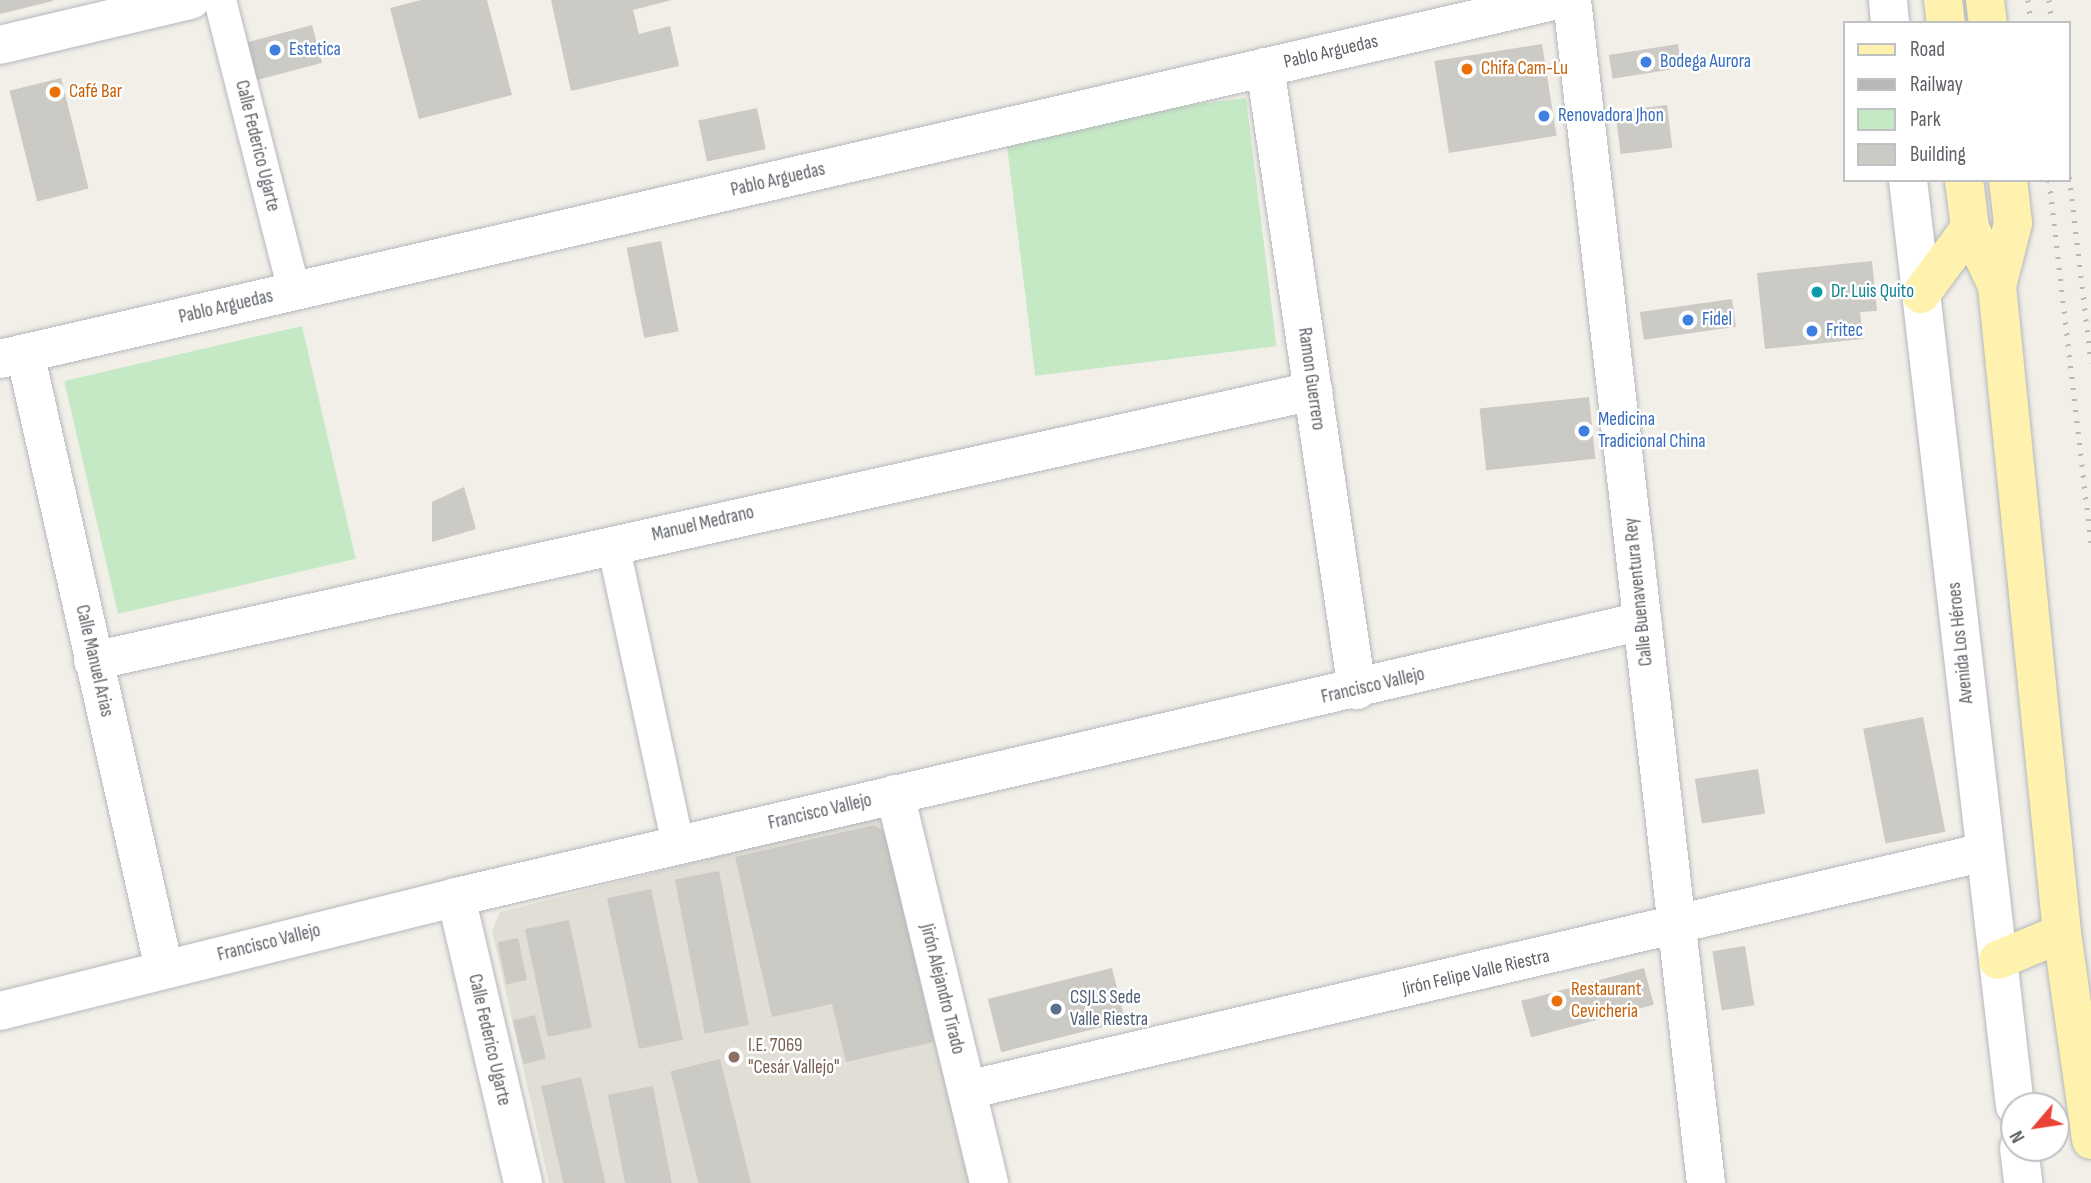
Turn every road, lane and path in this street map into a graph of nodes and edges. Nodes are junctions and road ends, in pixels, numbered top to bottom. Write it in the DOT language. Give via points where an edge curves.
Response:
graph roads {
  1 [pos="191,0"];
  2 [pos="220,0"];
  3 [pos="1557,0"];
  4 [pos="1572,0"];
  5 [pos="1888,0"];
  6 [pos="1943,0"];
  7 [pos="1985,0"];
  8 [pos="1890,21"];
  9 [pos="1945,21"];
  10 [pos="1988,21"];
  11 [pos="0,45"];
  12 [pos="1265,67"];
  13 [pos="1908,182"];
  14 [pos="1964,182"];
  15 [pos="2008,182"];
  16 [pos="1970,228"];
  17 [pos="1997,286"];
  18 [pos="294,291"];
  19 [pos="1921,294"];
  20 [pos="13,356"];
  21 [pos="1313,391"];
  22 [pos="612,544"];
  23 [pos="1642,621"];
  24 [pos="93,661"];
  25 [pos="1357,690"];
  26 [pos="895,794"];
  27 [pos="678,845"];
  28 [pos="1984,852"];
  29 [pos="456,897"];
  30 [pos="1676,927"];
  31 [pos="2062,933"];
  32 [pos="1997,960"];
  33 [pos="164,969"];
  34 [pos="0,1011"];
  35 [pos="967,1090"];
  36 [pos="2013,1092"];
  37 [pos="2091,1140"];
  38 [pos="2021,1162"];
  39 [pos="523,1183"];
  40 [pos="989,1183"];
  41 [pos="1706,1183"];
  42 [pos="2024,1183"];
  1 -- 11 [label="street"];
  2 -- 18 [label="street, Calle Federico Ugarte"];
  3 -- 12 [label="street, Pablo Arguedas"];
  4 -- 23 [label="street, Calle Buenaventura Rey"];
  5 -- 8 [label="street"];
  6 -- 9 [label="main road"];
  7 -- 10 [label="main road"];
  12 -- 18 [label="street, Pablo Arguedas"];
  12 -- 21 [label="street, Ramon Guerrero"];
  13 -- 19 [label="street, Avenida Los Héroes"];
  14 -- 16 [label="main road"];
  15 -- 17 [label="main road" via="2013,223"];
  16 -- 17 [label="main road"];
  16 -- 19 [label="main road"];
  17 -- 31 [label="main road"];
  18 -- 20 [label="street, Pablo Arguedas"];
  19 -- 28 [label="street, Avenida Los Héroes"];
  20 -- 24 [label="street, Calle Manuel Arias"];
  21 -- 22 [label="street, Manuel Medrano"];
  21 -- 25 [label="street, Ramon Guerrero"];
  22 -- 24 [label="street, Manuel Medrano"];
  22 -- 27 [label="street"];
  23 -- 25 [label="street, Francisco Vallejo"];
  23 -- 30 [label="street, Calle Buenaventura Rey"];
  24 -- 33 [label="street, Calle Manuel Arias"];
  25 -- 26 [label="street, Francisco Vallejo"];
  26 -- 27 [label="street, Francisco Vallejo"];
  26 -- 35 [label="street, Jirón Alejandro Tirado"];
  27 -- 29 [label="street, Francisco Vallejo"];
  28 -- 30 [label="street, Jirón Felipe Valle Riestra"];
  28 -- 32 [label="street, Avenida Los Héroes"];
  29 -- 33 [label="street, Francisco Vallejo"];
  29 -- 39 [label="street, Calle Federico Ugarte"];
  30 -- 35 [label="street, Jirón Felipe Valle Riestra"];
  30 -- 41 [label="street, Calle Buenaventura Rey"];
  31 -- 32 [label="main road"];
  31 -- 37 [label="main road"];
  32 -- 36 [label="street, Avenida Los Héroes"];
  33 -- 34 [label="street, Francisco Vallejo"];
  35 -- 40 [label="street, Jirón Alejandro Tirado"];
  38 -- 42 [label="street"];
}
